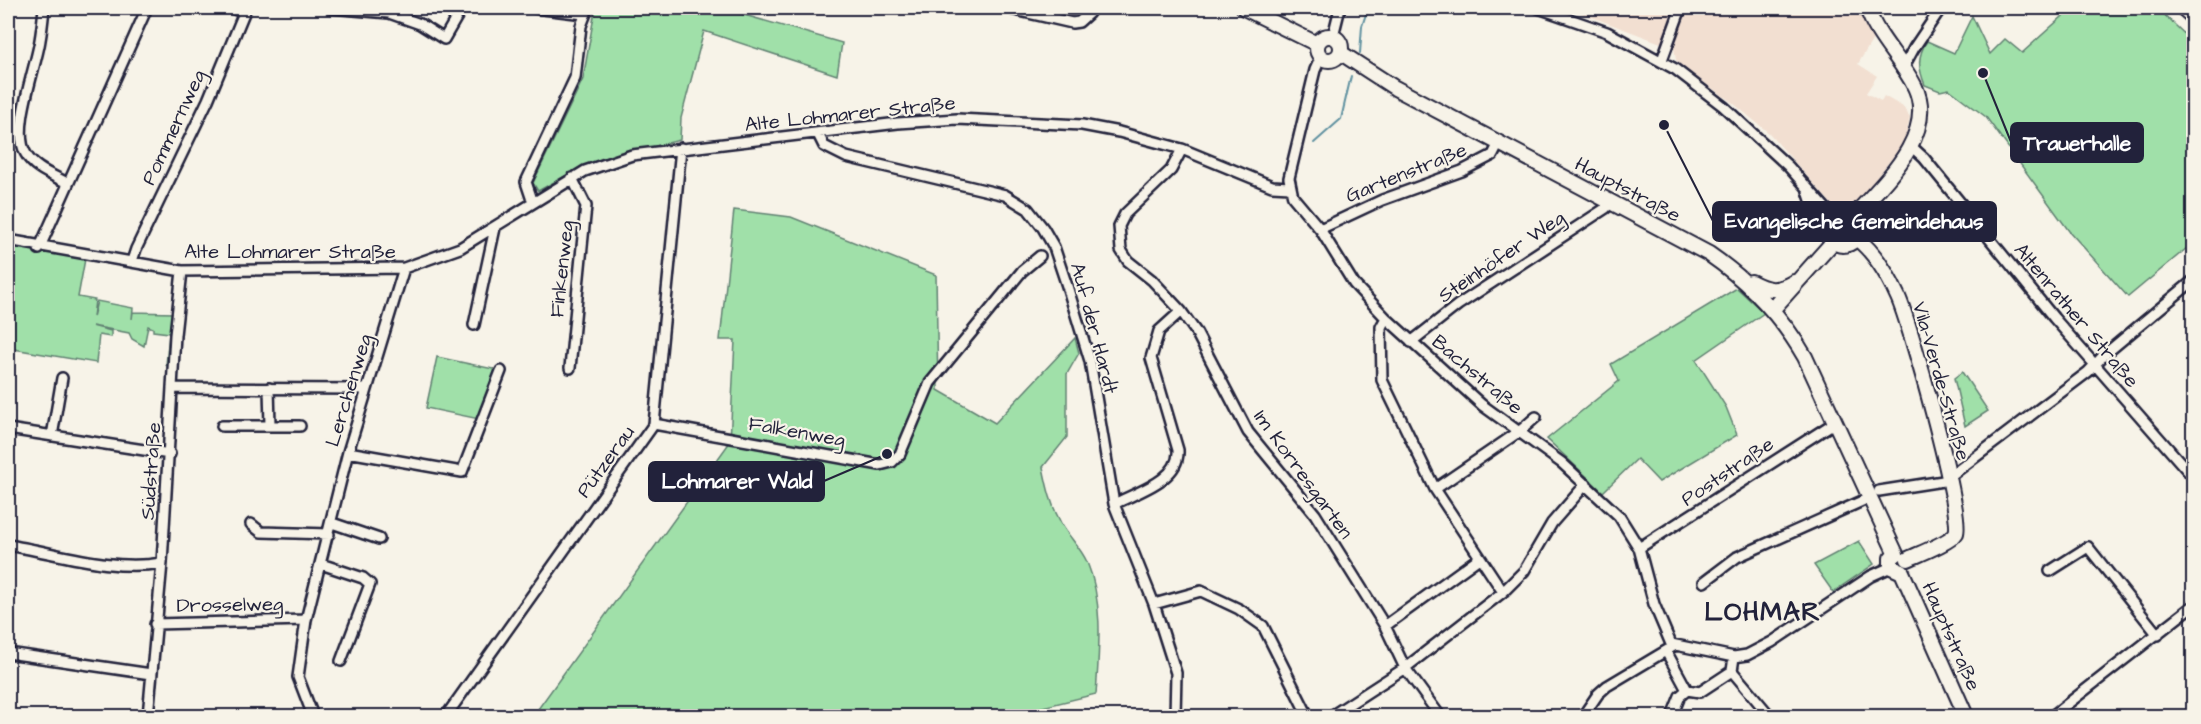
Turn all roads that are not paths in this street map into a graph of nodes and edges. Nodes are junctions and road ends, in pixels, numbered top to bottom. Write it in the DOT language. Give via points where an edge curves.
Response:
graph roads {
  1 [pos="44,8"];
  2 [pos="147,8"];
  3 [pos="232,8"];
  4 [pos="330,8"];
  5 [pos="462,8"];
  6 [pos="535,8"];
  7 [pos="1006,8"];
  8 [pos="1244,8"];
  9 [pos="1340,8"];
  10 [pos="1538,8"];
  11 [pos="1681,8"];
  12 [pos="1867,8"];
  13 [pos="1941,8"];
  14 [pos="2186,8"];
  15 [pos="245,10"];
  16 [pos="586,11"];
  17 [pos="1089,13"];
  18 [pos="2193,15"];
  19 [pos="1333,36"];
  20 [pos="1319,51"];
  21 [pos="1341,53"];
  22 [pos="1662,60"];
  23 [pos="1902,70"];
  24 [pos="818,134"];
  25 [pos="1499,143"];
  26 [pos="1911,146"];
  27 [pos="681,148"];
  28 [pos="1182,149"];
  29 [pos="572,178"];
  30 [pos="67,183"];
  31 [pos="1290,187"];
  32 [pos="1608,200"];
  33 [pos="533,202"];
  34 [pos="1852,218"];
  35 [pos="1832,221"];
  36 [pos="495,228"];
  37 [pos="1320,228"];
  38 [pos="1856,238"];
  39 [pos="8,240"];
  40 [pos="1833,242"];
  41 [pos="40,248"];
  42 [pos="1040,256"];
  43 [pos="132,261"];
  44 [pos="404,268"];
  45 [pos="182,271"];
  46 [pos="1742,278"];
  47 [pos="1801,278"];
  48 [pos="2193,280"];
  49 [pos="1772,310"];
  50 [pos="1181,311"];
  51 [pos="1386,318"];
  52 [pos="474,325"];
  53 [pos="1411,342"];
  54 [pos="2094,365"];
  55 [pos="570,368"];
  56 [pos="501,371"];
  57 [pos="62,378"];
  58 [pos="174,388"];
  59 [pos="269,388"];
  60 [pos="366,389"];
  61 [pos="1536,417"];
  62 [pos="1834,423"];
  63 [pos="654,424"];
  64 [pos="270,425"];
  65 [pos="222,426"];
  66 [pos="300,426"];
  67 [pos="8,429"];
  68 [pos="1520,431"];
  69 [pos="52,436"];
  70 [pos="348,452"];
  71 [pos="170,454"];
  72 [pos="1949,477"];
  73 [pos="2193,478"];
  74 [pos="1586,484"];
  75 [pos="1435,489"];
  76 [pos="1874,495"];
  77 [pos="1114,504"];
  78 [pos="332,523"];
  79 [pos="251,524"];
  80 [pos="329,534"];
  81 [pos="379,539"];
  82 [pos="8,545"];
  83 [pos="1639,548"];
  84 [pos="1479,558"];
  85 [pos="162,563"];
  86 [pos="1899,563"];
  87 [pos="321,564"];
  88 [pos="2050,571"];
  89 [pos="1704,582"];
  90 [pos="1503,592"];
  91 [pos="1154,604"];
  92 [pos="2193,605"];
  93 [pos="306,620"];
  94 [pos="155,624"];
  95 [pos="1385,626"];
  96 [pos="2158,635"];
  97 [pos="1670,649"];
  98 [pos="8,653"];
  99 [pos="1734,657"];
  100 [pos="342,661"];
  101 [pos="1405,668"];
  102 [pos="1732,672"];
  103 [pos="151,674"];
  104 [pos="1687,690"];
  105 [pos="148,717"];
  106 [pos="313,717"];
  107 [pos="446,717"];
  108 [pos="1175,717"];
  109 [pos="1308,717"];
  110 [pos="1331,717"];
  111 [pos="1440,717"];
  112 [pos="1583,717"];
  113 [pos="1672,717"];
  114 [pos="1770,717"];
  115 [pos="1966,717"];
  116 [pos="2052,717"];
  1 -- 30 [label="street" via="21,144 36,167"];
  2 -- 30 [label="street"];
  3 -- 15 [label="street"];
  4 -- 5 [label="street" via="389,13 420,24 444,39"];
  6 -- 16 [label="street"];
  7 -- 17 [label="street" via="1072,24"];
  8 -- 20 [label="main road"];
  9 -- 19 [label="street"];
  10 -- 22 [label="street" via="1607,32"];
  11 -- 22 [label="street"];
  12 -- 23 [label="main road"];
  13 -- 23 [label="street"];
  14 -- 18 [label="highway"];
  15 -- 43 [label="street, Pommernweg" via="208,100"];
  16 -- 33 [label="street" via="575,78 526,182"];
  19 -- 20 [label="main road" via="1323,37"];
  19 -- 21 [label="main road" via="1340,41"];
  20 -- 21 [label="main road" via="1333,60"];
  20 -- 31 [label="street"];
  21 -- 25 [label="main road, Hauptstraße"];
  22 -- 35 [label="street" via="1723,106 1788,166"];
  23 -- 26 [label="main road" via="1919,99 1918,123"];
  24 -- 27 [label="street, Alte Lohmarer Straße"];
  24 -- 28 [label="street, Alte Lohmarer Straße" via="957,119 1082,125"];
  24 -- 77 [label="street, Auf der Hardt" via="824,146 846,157 1005,195 1028,209 1044,228 1054,247 1090,362"];
  25 -- 32 [label="main road, Hauptstraße"];
  25 -- 37 [label="street, Gartenstraße" via="1492,154 1462,171"];
  26 -- 34 [label="main road"];
  26 -- 54 [label="street, Altenrather Straße"];
  27 -- 29 [label="street, Alte Lohmarer Straße" via="632,155"];
  27 -- 63 [label="street, Pützerau"];
  28 -- 31 [label="street, Alte Lohmarer Straße" via="1272,186"];
  28 -- 50 [label="street, Im Korresgarten" via="1171,170 1125,214 1118,240 1128,261"];
  29 -- 33 [label="street, Alte Lohmarer Straße"];
  29 -- 55 [label="street, Finkenweg" via="586,206"];
  30 -- 41 [label="street"];
  31 -- 37 [label="street, Bachstraße" via="1300,208"];
  32 -- 46 [label="main road, Hauptstraße" via="1709,254"];
  32 -- 53 [label="street, Steinhöfer Weg" via="1606,208 1458,305"];
  33 -- 36 [label="street, Alte Lohmarer Straße"];
  34 -- 35 [label="main road"];
  34 -- 38 [label="main road" via="1857,227"];
  35 -- 40 [label="main road" via="1829,237"];
  36 -- 44 [label="street, Alte Lohmarer Straße" via="460,248"];
  36 -- 52 [label="street"];
  37 -- 51 [label="street, Bachstraße" via="1354,284"];
  38 -- 40 [label="main road" via="1848,244"];
  38 -- 72 [label="main road, Vila-Verde-Straße" via="1877,258 1903,308"];
  39 -- 41 [label="street, Alte Lohmarer Straße"];
  40 -- 47 [label="main road"];
  41 -- 43 [label="street, Alte Lohmarer Straße"];
  42 -- 63 [label="street, Falkenweg" via="1022,271 930,383 900,454 892,462 880,465"];
  43 -- 45 [label="street, Alte Lohmarer Straße"];
  44 -- 45 [label="street, Alte Lohmarer Straße"];
  44 -- 60 [label="street, Lerchenweg"];
  45 -- 58 [label="street, Südstraße"];
  46 -- 47 [label="main road" via="1770,290"];
  46 -- 49 [label="main road, Hauptstraße"];
  47 -- 49 [label="main road"];
  48 -- 54 [label="street"];
  49 -- 62 [label="main road, Hauptstraße" via="1805,357"];
  50 -- 77 [label="street" via="1159,331 1151,358 1179,461 1174,470"];
  50 -- 95 [label="street, Im Korresgarten" via="1248,432 1315,514"];
  51 -- 53 [label="street, Bachstraße"];
  51 -- 75 [label="street" via="1381,327 1382,380"];
  53 -- 68 [label="street, Bachstraße" via="1482,405"];
  54 -- 72 [label="street"];
  54 -- 73 [label="street, Altenrather Straße"];
  56 -- 70 [label="street" via="462,472"];
  57 -- 69 [label="street"];
  58 -- 59 [label="street"];
  58 -- 71 [label="street, Südstraße"];
  59 -- 60 [label="street"];
  59 -- 64 [label="street"];
  60 -- 70 [label="street, Lerchenweg"];
  61 -- 68 [label="street"];
  62 -- 76 [label="main road, Hauptstraße"];
  62 -- 83 [label="street, Poststraße"];
  63 -- 107 [label="street, Pützerau"];
  64 -- 65 [label="street"];
  64 -- 66 [label="street"];
  67 -- 69 [label="street"];
  68 -- 74 [label="street, Bachstraße"];
  68 -- 75 [label="street"];
  69 -- 71 [label="street"];
  70 -- 78 [label="street, Lerchenweg"];
  71 -- 85 [label="street, Südstraße"];
  72 -- 76 [label="street"];
  72 -- 86 [label="main road, Vila-Verde-Straße" via="1957,531 1951,538"];
  74 -- 83 [label="street, Bachstraße" via="1619,516"];
  74 -- 90 [label="street" via="1552,523 1524,571"];
  75 -- 84 [label="street"];
  76 -- 86 [label="main road, Hauptstraße"];
  76 -- 89 [label="street" via="1737,557"];
  77 -- 91 [label="street, Auf der Hardt"];
  78 -- 80 [label="street, Lerchenweg"];
  78 -- 81 [label="street"];
  79 -- 80 [label="street" via="261,531"];
  80 -- 87 [label="street, Lerchenweg"];
  82 -- 85 [label="street" via="141,567"];
  83 -- 97 [label="street, Bachstraße"];
  84 -- 90 [label="street"];
  84 -- 95 [label="street"];
  85 -- 94 [label="street, Südstraße"];
  86 -- 99 [label="street" via="1871,576 1756,652"];
  86 -- 115 [label="main road, Hauptstraße"];
  87 -- 93 [label="street, Lerchenweg"];
  87 -- 100 [label="street" via="370,584"];
  88 -- 96 [label="street" via="2088,547"];
  90 -- 101 [label="street"];
  91 -- 108 [label="street, Auf der Hardt" via="1176,673"];
  91 -- 109 [label="street" via="1201,591 1239,609 1263,626"];
  92 -- 96 [label="street"];
  93 -- 94 [label="street, Drosselweg"];
  93 -- 106 [label="street, Lerchenweg" via="298,677"];
  94 -- 103 [label="street, Südstraße"];
  95 -- 101 [label="street, Im Korresgarten"];
  96 -- 116 [label="street"];
  97 -- 99 [label="street"];
  97 -- 104 [label="street, Bachstraße"];
  97 -- 112 [label="street" via="1606,686"];
  98 -- 103 [label="street"];
  99 -- 102 [label="street"];
  101 -- 110 [label="street"];
  101 -- 111 [label="street, Im Korresgarten"];
  102 -- 104 [label="street" via="1700,692"];
  102 -- 114 [label="street"];
  103 -- 105 [label="street, Südstraße"];
  104 -- 113 [label="street" via="1680,696"];
}
